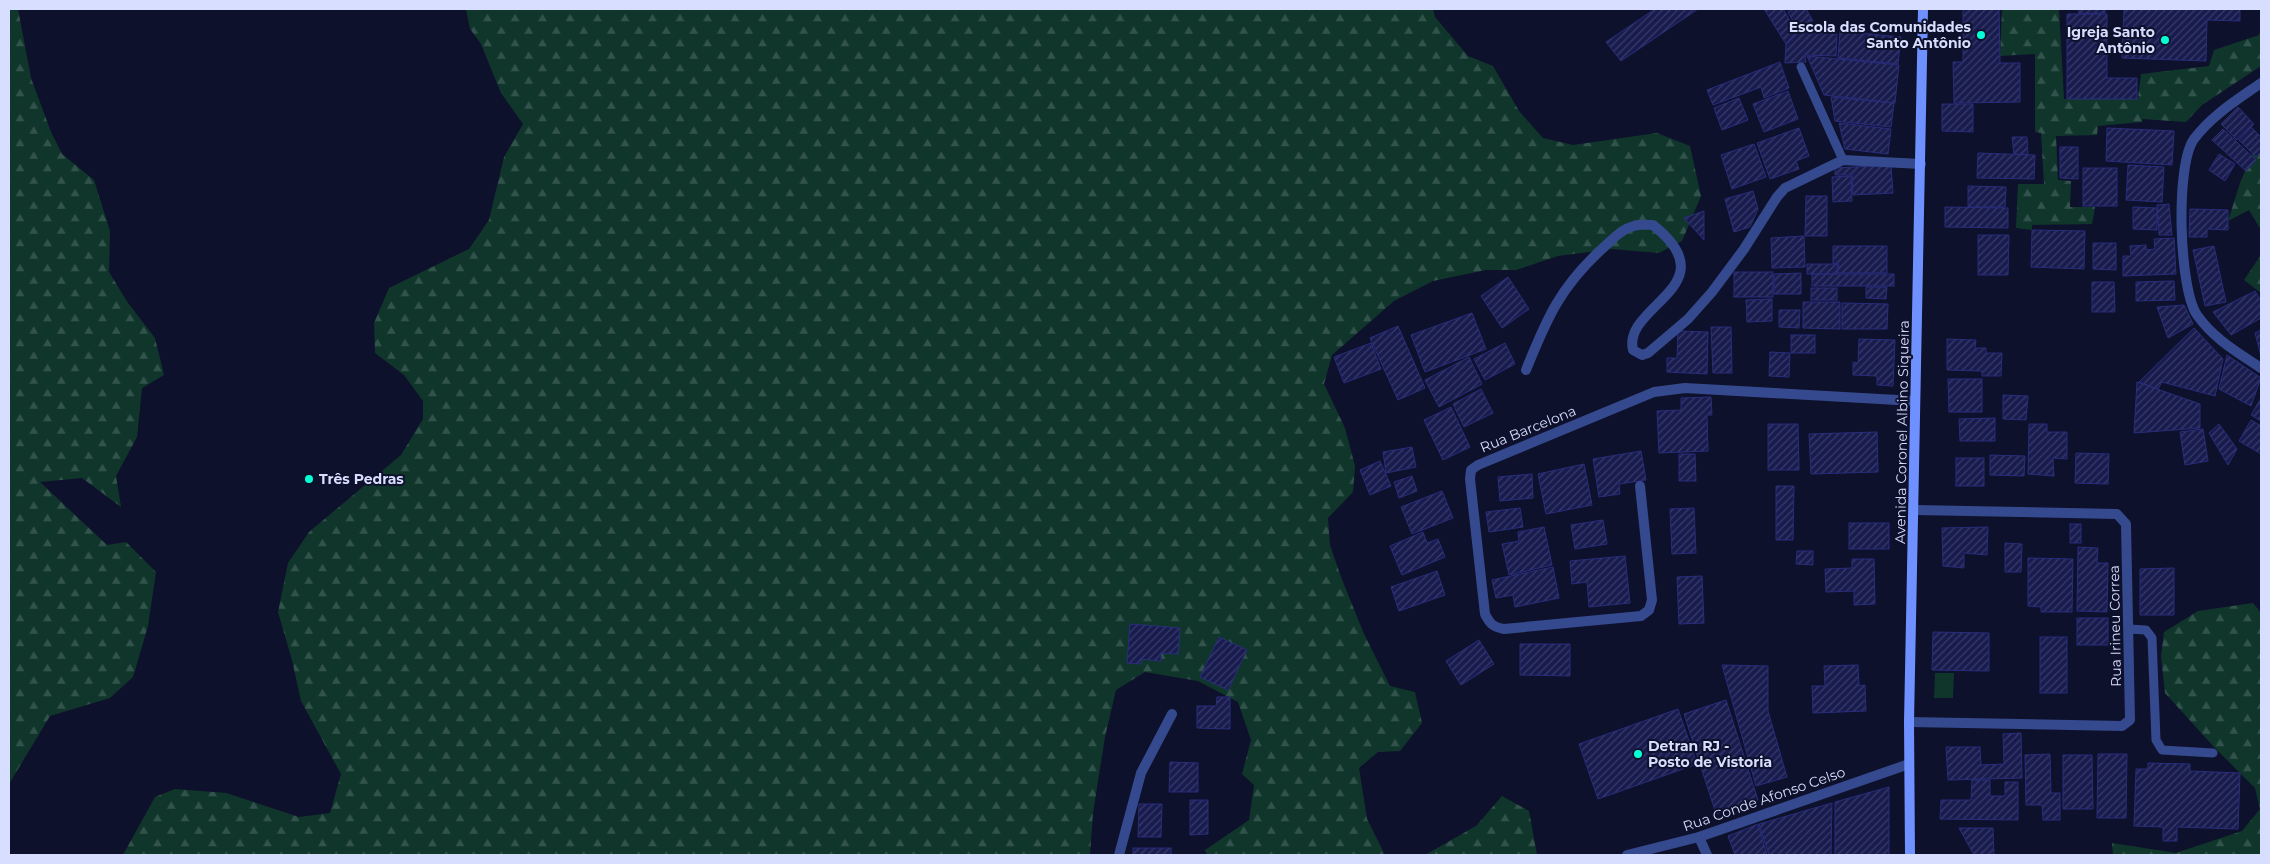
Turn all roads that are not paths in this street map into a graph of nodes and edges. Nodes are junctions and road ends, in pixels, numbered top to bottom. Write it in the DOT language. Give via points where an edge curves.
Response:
graph roads {
  1 [pos="1923,9"];
  2 [pos="1801,67"];
  3 [pos="2261,82"];
  4 [pos="1843,160"];
  5 [pos="1921,164"];
  6 [pos="2261,368"];
  7 [pos="1526,370"];
  8 [pos="1915,401"];
  9 [pos="1640,486"];
  10 [pos="1915,510"];
  11 [pos="2129,629"];
  12 [pos="1172,714"];
  13 [pos="1909,722"];
  14 [pos="2213,753"];
  15 [pos="1909,764"];
  16 [pos="1699,837"];
  17 [pos="1119,855"];
  18 [pos="1627,855"];
  19 [pos="1707,855"];
  20 [pos="1910,855"];
  1 -- 5 [label="main road, Avenida Coronel Albino Siqueira"];
  2 -- 4 [label="lane"];
  3 -- 6 [label="street" via="2218,114 2193,141 2184,171 2180,218 2188,288 2196,313 2216,338"];
  4 -- 5 [label="street"];
  4 -- 7 [label="street" via="1786,188 1712,292 1688,319 1642,355 1633,350 1634,333 1671,290 1681,265 1670,238 1653,224 1622,231 1566,286 1546,321"];
  5 -- 8 [label="main road, Avenida Coronel Albino Siqueira"];
  8 -- 9 [label="street, Rua Barcelona" via="1685,388 1654,392 1478,465 1472,470 1470,479 1485,614 1489,623 1504,629 1641,616 1650,610 1652,600"];
  8 -- 10 [label="main road, Avenida Coronel Albino Siqueira"];
  10 -- 11 [label="street, Rua Irineu Correa" via="2117,514 2126,524"];
  10 -- 13 [label="main road, Avenida Coronel Albino Siqueira"];
  11 -- 13 [label="street, Rua Irineu Correa" via="2130,720 2122,726"];
  11 -- 14 [label="lane" via="2146,630 2152,638 2156,740 2162,750"];
  12 -- 17 [label="street" via="1141,773"];
  13 -- 15 [label="main road, Avenida Coronel Albino Siqueira"];
  15 -- 16 [label="street, Rua Conde Afonso Celso"];
  15 -- 20 [label="main road, Avenida Coronel Albino Siqueira"];
  16 -- 18 [label="street, Rua Conde Afonso Celso"];
  16 -- 19 [label="street"];
}
